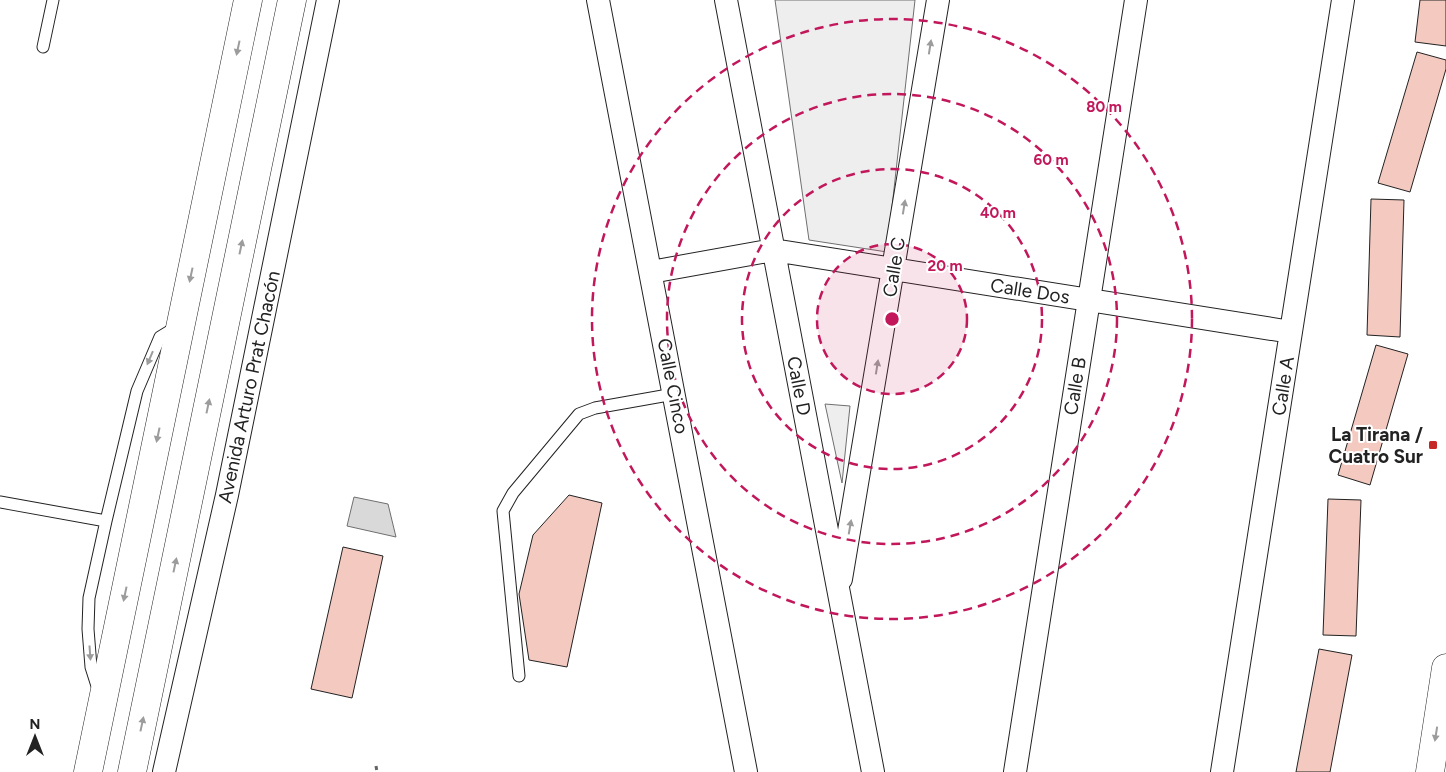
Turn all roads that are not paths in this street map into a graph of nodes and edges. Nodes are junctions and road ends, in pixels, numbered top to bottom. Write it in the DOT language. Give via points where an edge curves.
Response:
graph roads {
  1 [pos="53,0"];
  2 [pos="248,0"];
  3 [pos="292,0"];
  4 [pos="328,0"];
  5 [pos="598,0"];
  6 [pos="726,0"];
  7 [pos="938,0"];
  8 [pos="1136,0"];
  9 [pos="1343,0"];
  10 [pos="43,47"];
  11 [pos="774,250"];
  12 [pos="893,269"];
  13 [pos="651,272"];
  14 [pos="1089,300"];
  15 [pos="181,324"];
  16 [pos="1291,332"];
  17 [pos="674,394"];
  18 [pos="0,502"];
  19 [pos="106,520"];
  20 [pos="839,593"];
  21 [pos="1446,668"];
  22 [pos="518,676"];
  23 [pos="103,703"];
  24 [pos="88,772"];
  25 [pos="132,772"];
  26 [pos="164,772"];
  27 [pos="746,772"];
  28 [pos="873,772"];
  29 [pos="1015,772"];
  30 [pos="1222,772"];
  31 [pos="1430,772"];
  1 -- 10 [label="lane"];
  2 -- 15 [label="main road, one-way"];
  25 -- 3 [label="main road, Avenida Arturo Prat Chacón, one-way"];
  4 -- 26 [label="street, Avenida Arturo Prat Chacón" via="227,495"];
  5 -- 13 [label="street, Calle Cinco"];
  6 -- 11 [label="street, Calle D"];
  12 -- 7 [label="street, Calle C, one-way"];
  8 -- 14 [label="street, Calle B"];
  9 -- 16 [label="street, Calle A"];
  11 -- 12 [label="street, Calle Dos"];
  11 -- 13 [label="street, Calle Dos"];
  11 -- 20 [label="street, Calle D"];
  12 -- 14 [label="street, Calle Dos"];
  20 -- 12 [label="street, Calle C, one-way"];
  13 -- 17 [label="street, Calle Cinco"];
  14 -- 16 [label="street, Calle Dos"];
  14 -- 29 [label="street, Calle B"];
  15 -- 19 [label="lane, one-way" via="160,337 137,391"];
  15 -- 23 [label="main road, one-way"];
  16 -- 30 [label="street, Calle A"];
  17 -- 22 [label="lane" via="595,408 579,414 513,493 503,511"];
  17 -- 27 [label="street, Calle Cinco"];
  18 -- 19 [label="lane"];
  19 -- 23 [label="lane, one-way" via="89,598 88,629 91,667"];
  20 -- 28 [label="street, Calle D"];
  21 -- 31 [label="main road, one-way"];
  23 -- 24 [label="main road"];
}
